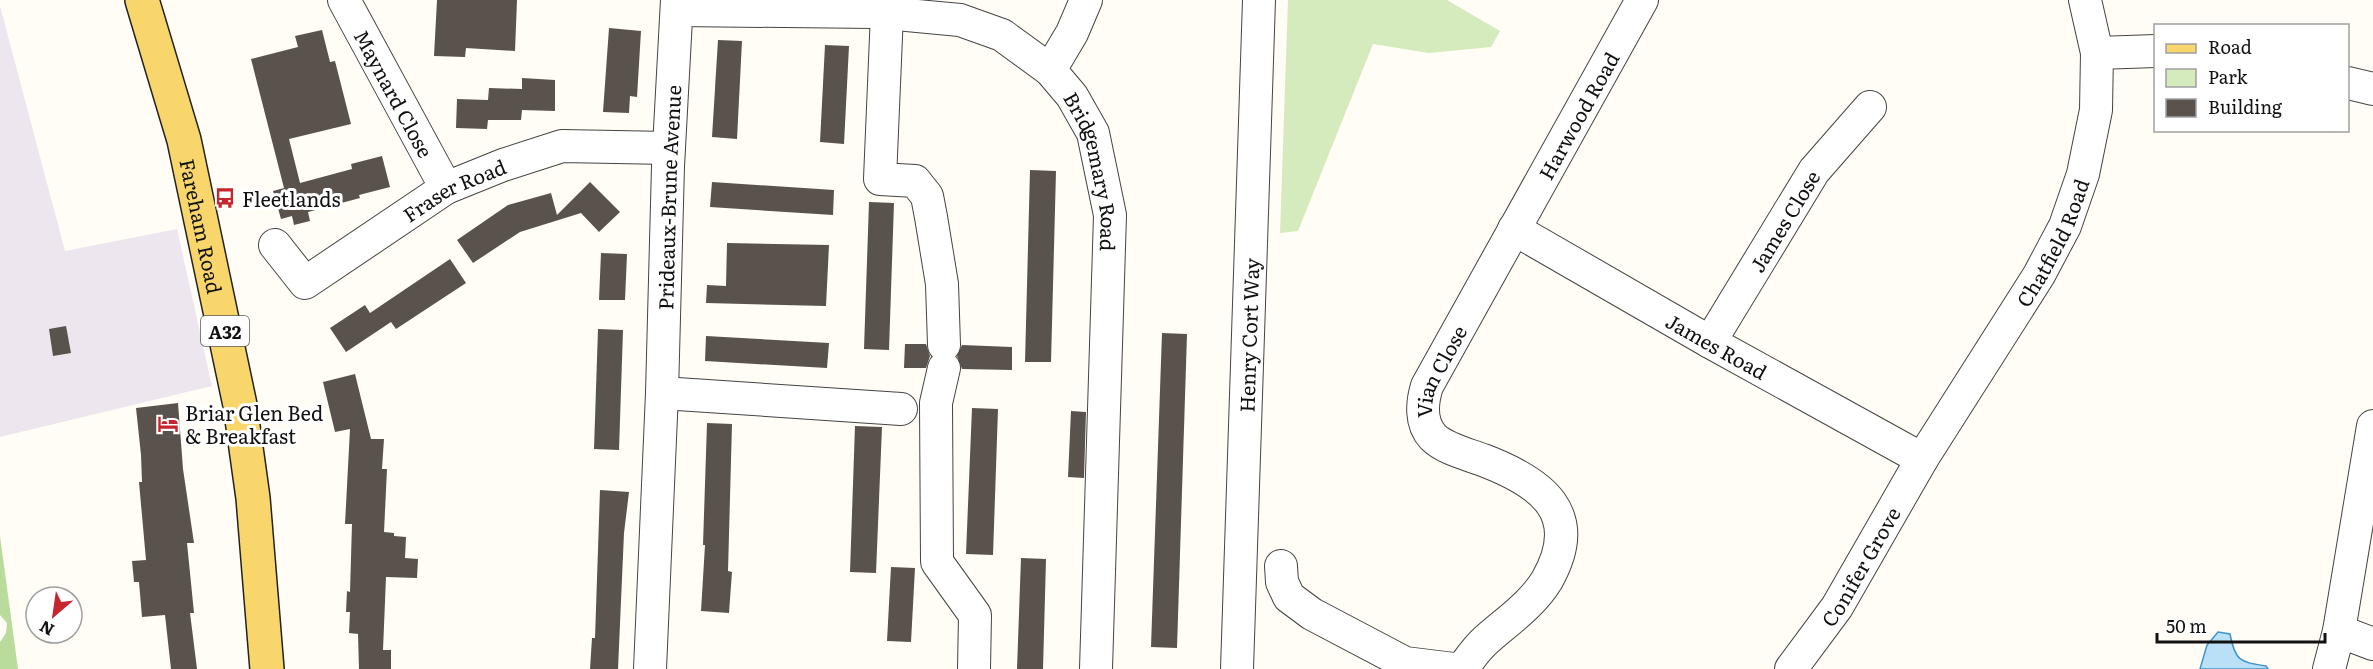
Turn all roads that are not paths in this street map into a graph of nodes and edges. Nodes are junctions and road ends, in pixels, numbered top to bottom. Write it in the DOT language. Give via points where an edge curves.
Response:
graph roads {
  1 [pos="142,0"];
  2 [pos="344,0"];
  3 [pos="1086,0"];
  4 [pos="1259,0"];
  5 [pos="1642,0"];
  6 [pos="2085,0"];
  7 [pos="677,5"];
  8 [pos="887,13"];
  9 [pos="2154,51"];
  10 [pos="2097,53"];
  11 [pos="1050,70"];
  12 [pos="2349,83"];
  13 [pos="2373,89"];
  14 [pos="1870,107"];
  15 [pos="669,148"];
  16 [pos="446,188"];
  17 [pos="1514,229"];
  18 [pos="274,245"];
  19 [pos="1710,342"];
  20 [pos="662,393"];
  21 [pos="901,409"];
  22 [pos="2373,426"];
  23 [pos="1922,459"];
  24 [pos="1281,566"];
  25 [pos="2339,631"];
  26 [pos="2373,644"];
  27 [pos="267,669"];
  28 [pos="650,669"];
  29 [pos="974,669"];
  30 [pos="1096,669"];
  31 [pos="1237,669"];
  32 [pos="1454,669"];
  33 [pos="1462,669"];
  34 [pos="1791,669"];
  35 [pos="2329,669"];
  1 -- 27 [label="main road, Fareham Road / A32" via="184,140 240,405 253,498"];
  2 -- 16 [label="street, Maynard Close"];
  3 -- 11 [label="street"];
  4 -- 31 [label="street, Henry Cort Way"];
  5 -- 17 [label="street, Harwood Road"];
  6 -- 10 [label="street, Chatfield Road"];
  7 -- 8 [label="street, Bridgemary Road"];
  7 -- 15 [label="street, Prideaux-Brune Avenue"];
  8 -- 11 [label="street, Bridgemary Road" via="960,20 1002,35"];
  8 -- 29 [label="street" via="880,179 915,181 927,196 942,284 944,356 936,403 937,562 975,615"];
  9 -- 10 [label="street"];
  10 -- 23 [label="street, Chatfield Road" via="2096,110 2083,174 2065,226 2039,275"];
  11 -- 30 [label="street, Bridgemary Road" via="1072,96 1093,133 1110,215"];
  12 -- 13 [label="street"];
  14 -- 19 [label="street, James Close" via="1814,171"];
  15 -- 16 [label="street, Fraser Road" via="562,146"];
  15 -- 20 [label="street, Prideaux-Brune Avenue"];
  16 -- 18 [label="street, Fraser Road" via="305,283"];
  17 -- 19 [label="street, James Road"];
  17 -- 33 [label="street, Vian Close" via="1428,386 1423,399 1424,422 1442,444 1532,482 1549,499 1562,534 1558,556 1546,582 1527,605 1482,643"];
  19 -- 23 [label="street, James Road"];
  20 -- 21 [label="street"];
  20 -- 28 [label="street, Prideaux-Brune Avenue"];
  22 -- 25 [label="street"];
  23 -- 34 [label="street, Conifer Grove" via="1837,607"];
  24 -- 32 [label="street" via="1282,609 1312,614 1405,663"];
  25 -- 26 [label="street"];
  25 -- 35 [label="street"];
}
